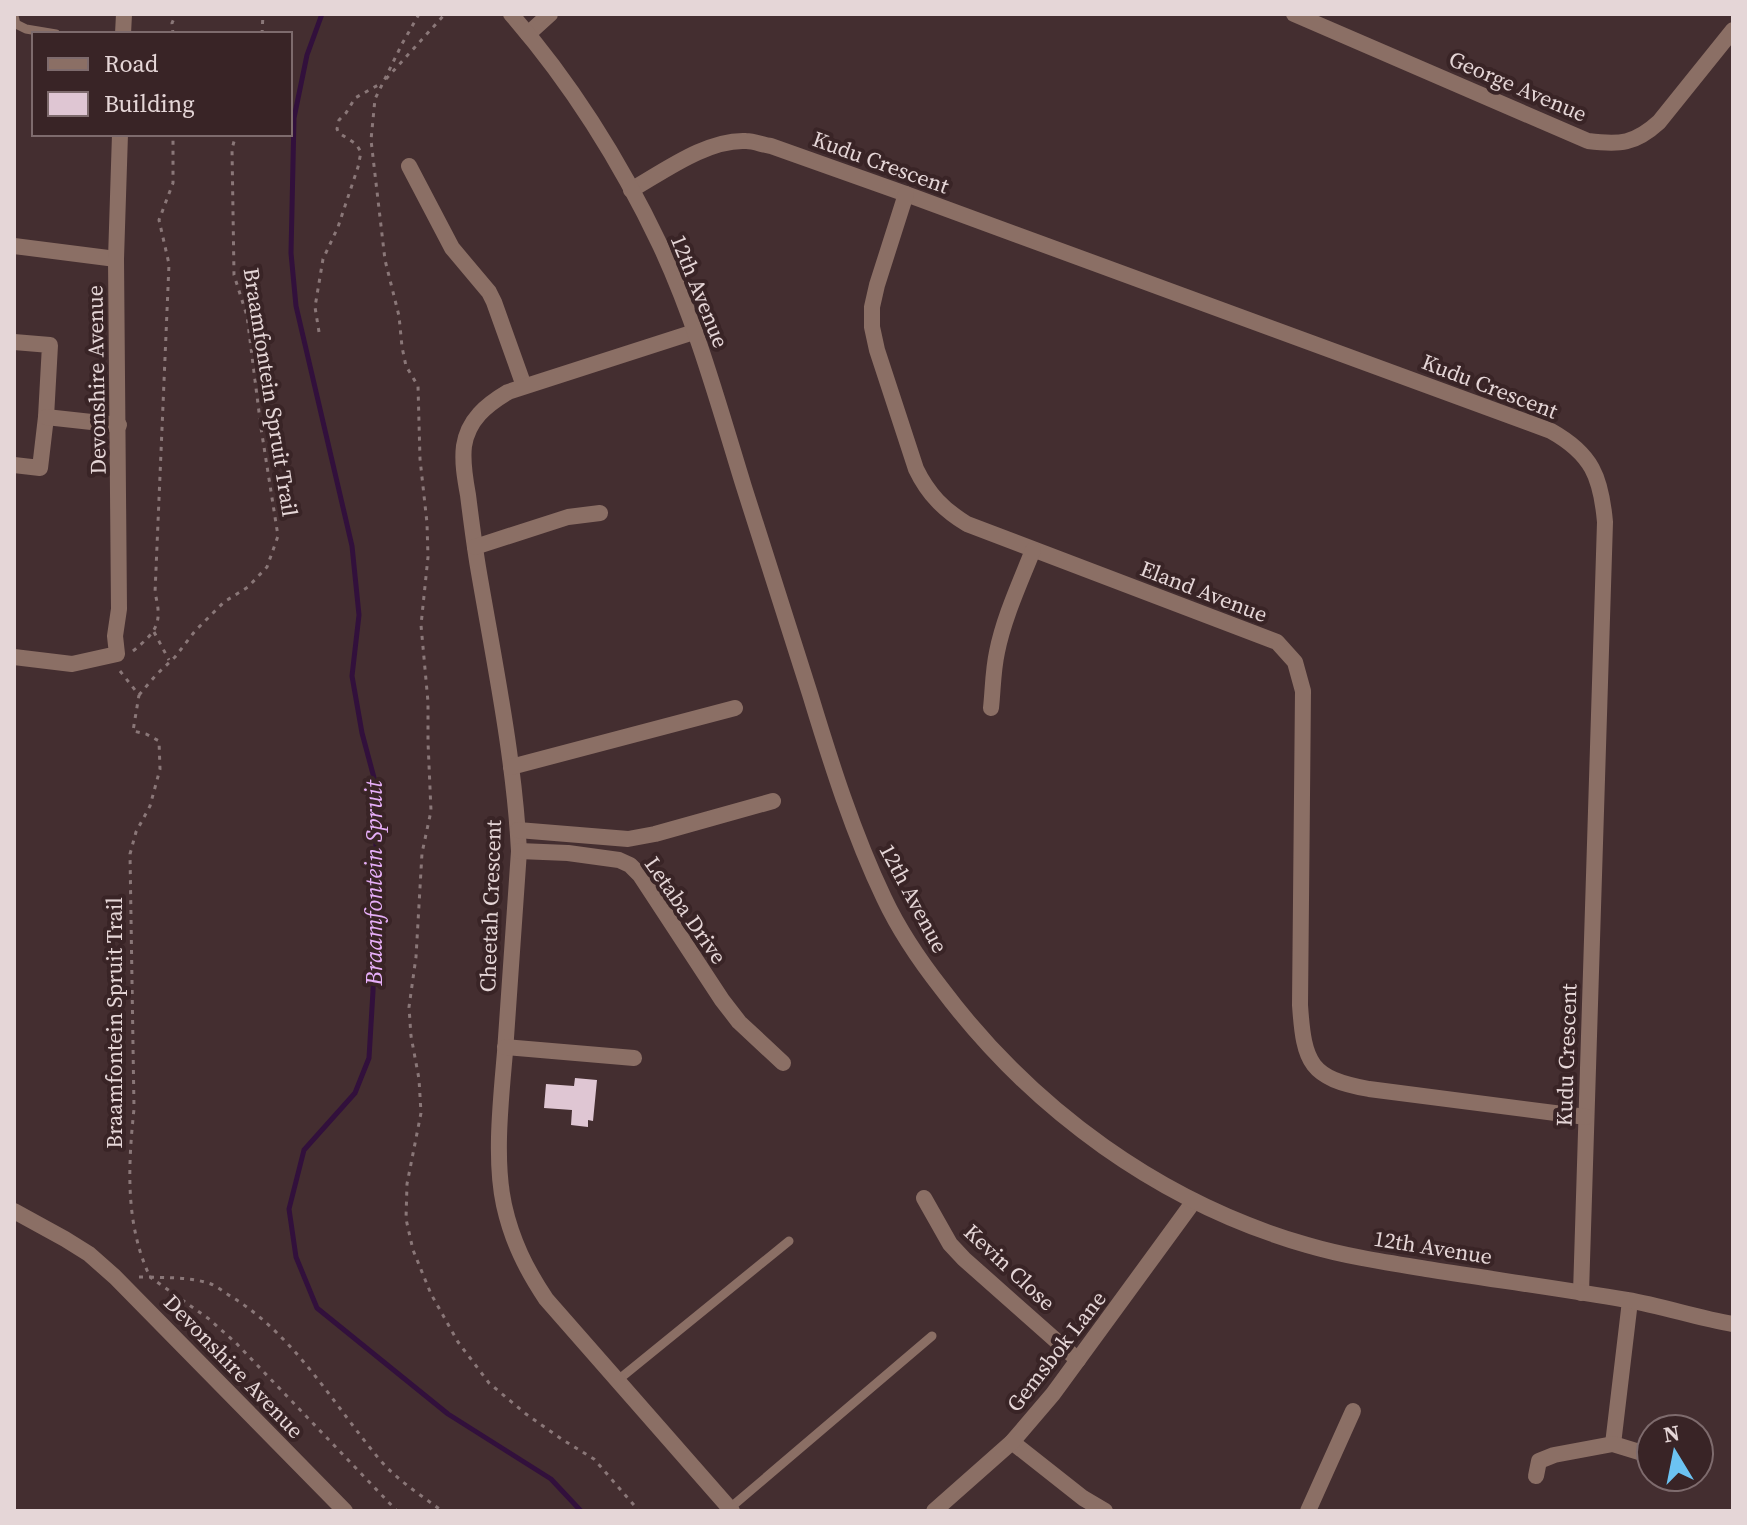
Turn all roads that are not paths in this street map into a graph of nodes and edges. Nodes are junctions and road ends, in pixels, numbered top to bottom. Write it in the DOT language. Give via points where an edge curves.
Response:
graph roads {
  1 [pos="511,14"];
  2 [pos="550,14"];
  3 [pos="1294,14"];
  4 [pos="14,16"];
  5 [pos="1733,30"];
  6 [pos="44,32"];
  7 [pos="528,34"];
  8 [pos="120,136"];
  9 [pos="409,166"];
  10 [pos="631,190"];
  11 [pos="906,194"];
  12 [pos="14,246"];
  13 [pos="116,259"];
  14 [pos="694,332"];
  15 [pos="14,342"];
  16 [pos="524,386"];
  17 [pos="46,417"];
  18 [pos="119,425"];
  19 [pos="14,465"];
  20 [pos="600,513"];
  21 [pos="475,547"];
  22 [pos="1033,550"];
  23 [pos="14,657"];
  24 [pos="735,708"];
  25 [pos="991,708"];
  26 [pos="511,767"];
  27 [pos="773,801"];
  28 [pos="518,830"];
  29 [pos="519,851"];
  30 [pos="505,1047"];
  31 [pos="634,1058"];
  32 [pos="783,1063"];
  33 [pos="1586,1117"];
  34 [pos="924,1198"];
  35 [pos="1194,1201"];
  36 [pos="14,1211"];
  37 [pos="789,1241"];
  38 [pos="1581,1293"];
  39 [pos="1630,1301"];
  40 [pos="1733,1324"];
  41 [pos="932,1336"];
  42 [pos="1078,1360"];
  43 [pos="618,1380"];
  44 [pos="1353,1411"];
  45 [pos="1012,1442"];
  46 [pos="1613,1444"];
  47 [pos="1635,1451"];
  48 [pos="1536,1476"];
  49 [pos="731,1510"];
  50 [pos="345,1511"];
  51 [pos="934,1511"];
  52 [pos="1105,1511"];
  53 [pos="1308,1511"];
  1 -- 7 [label="street, 12th Avenue"];
  2 -- 7 [label="street"];
  3 -- 5 [label="street, George Avenue" via="1588,141 1611,144 1629,142 1659,122"];
  4 -- 6 [label="lane" via="16,24"];
  7 -- 10 [label="street, 12th Avenue" via="584,109"];
  8 -- 13 [label="street, Devonshire Avenue"];
  9 -- 16 [label="street" via="452,248 489,292"];
  10 -- 11 [label="street, Kudu Crescent" via="710,148 748,141"];
  10 -- 14 [label="street, 12th Avenue"];
  11 -- 22 [label="street, Eland Avenue" via="877,285 872,327 913,460 924,486 950,513"];
  11 -- 33 [label="street, Kudu Crescent" via="1551,431 1583,453 1596,475 1605,522"];
  12 -- 13 [label="street"];
  13 -- 18 [label="street, Devonshire Avenue"];
  14 -- 16 [label="street, Cheetah Crescent"];
  14 -- 35 [label="street, 12th Avenue" via="829,754 886,902 922,963 969,1025 1032,1089 1080,1130"];
  15 -- 17 [label="street" via="50,345"];
  16 -- 21 [label="street, Cheetah Crescent" via="490,403 468,431 463,464"];
  17 -- 18 [label="street"];
  17 -- 19 [label="street" via="40,468"];
  18 -- 23 [label="street, Devonshire Avenue" via="116,659 72,664"];
  20 -- 21 [label="street" via="554,520"];
  21 -- 26 [label="street, Cheetah Crescent"];
  22 -- 25 [label="street" via="1003,629"];
  22 -- 33 [label="street, Eland Avenue" via="1277,642 1295,662 1303,691 1301,1017 1306,1050 1319,1071 1343,1084 1369,1089"];
  24 -- 26 [label="street"];
  26 -- 28 [label="street, Cheetah Crescent"];
  27 -- 28 [label="street" via="628,839"];
  28 -- 29 [label="street, Cheetah Crescent"];
  29 -- 30 [label="street, Cheetah Crescent"];
  29 -- 32 [label="street, Letaba Drive" via="630,865 722,1000"];
  30 -- 31 [label="street"];
  30 -- 43 [label="street, Cheetah Crescent" via="500,1168 512,1233 546,1299"];
  33 -- 38 [label="street, Kudu Crescent"];
  34 -- 42 [label="street, Kevin Close" via="964,1259"];
  35 -- 38 [label="street, 12th Avenue" via="1273,1235 1341,1253"];
  35 -- 42 [label="street, Gemsbok Lane"];
  36 -- 50 [label="street, Devonshire Avenue" via="89,1254 115,1277"];
  37 -- 43 [label="lane"];
  38 -- 39 [label="street, 12th Avenue"];
  39 -- 40 [label="street, 12th Avenue"];
  39 -- 46 [label="street"];
  41 -- 49 [label="lane"];
  42 -- 45 [label="street, Gemsbok Lane"];
  43 -- 49 [label="street, Cheetah Crescent"];
  44 -- 53 [label="street"];
  45 -- 51 [label="street, Gemsbok Lane"];
  45 -- 52 [label="street"];
  46 -- 47 [label="street"];
  46 -- 48 [label="street" via="1539,1461"];
}
